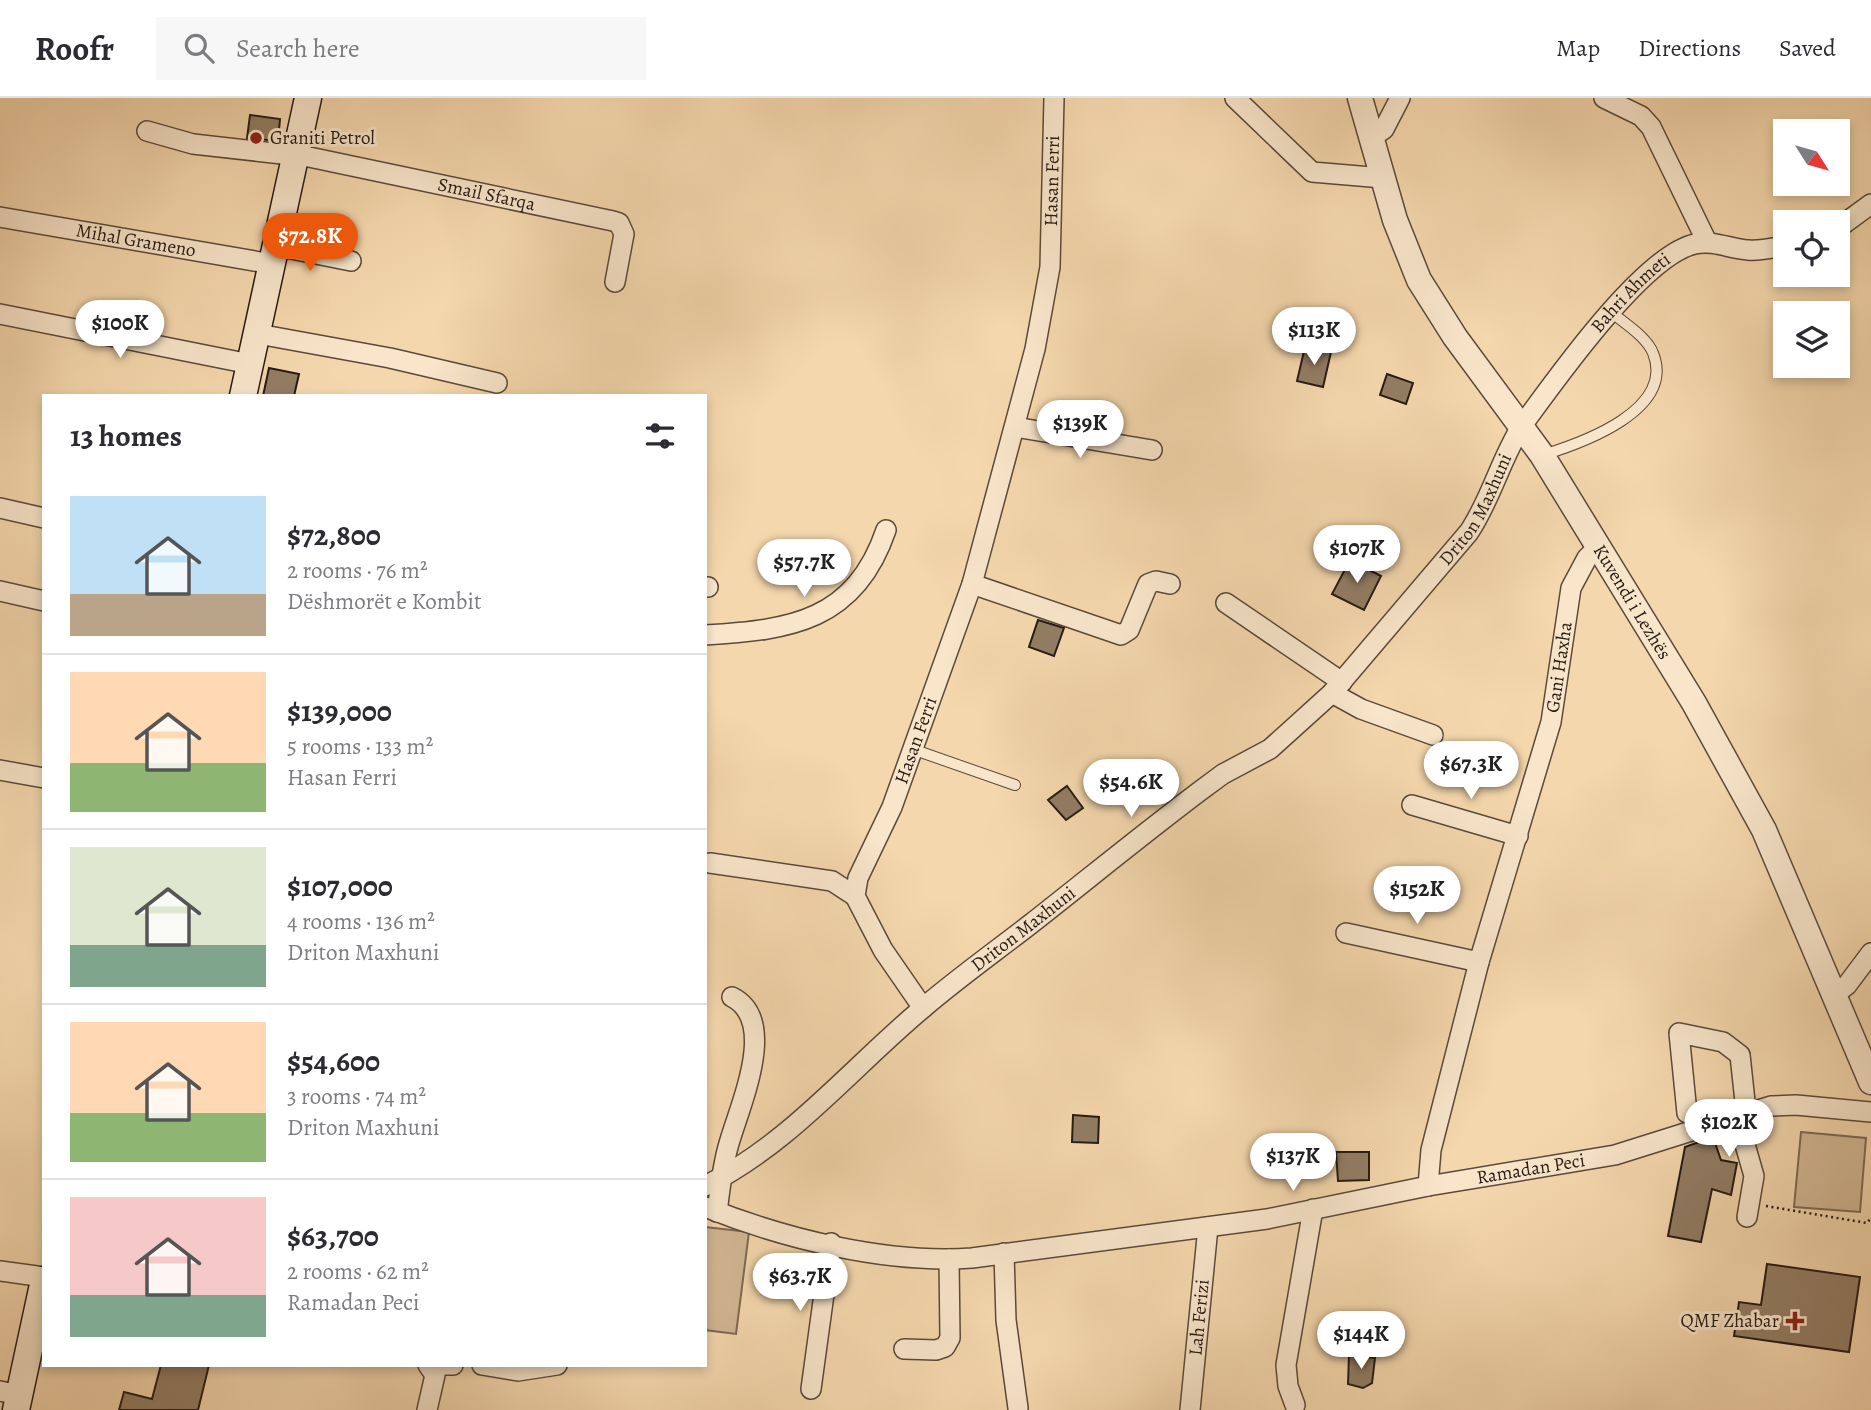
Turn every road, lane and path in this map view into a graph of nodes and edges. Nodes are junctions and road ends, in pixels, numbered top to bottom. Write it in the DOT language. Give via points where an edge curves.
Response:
graph roads {
  1 [pos="308,98"];
  2 [pos="1054,98"];
  3 [pos="1235,98"];
  4 [pos="1360,98"];
  5 [pos="1400,98"];
  6 [pos="1604,98"];
  7 [pos="147,131"];
  8 [pos="1372,137"];
  9 [pos="295,155"];
  10 [pos="1383,178"];
  11 [pos="1871,204"];
  12 [pos="0,217"];
  13 [pos="1850,219"];
  14 [pos="1707,242"];
  15 [pos="1773,247"];
  16 [pos="274,255"];
  17 [pos="351,261"];
  18 [pos="615,282"];
  19 [pos="1611,312"];
  20 [pos="0,314"];
  21 [pos="258,334"];
  22 [pos="250,364"];
  23 [pos="497,383"];
  24 [pos="243,394"];
  25 [pos="1015,427"];
  26 [pos="1521,427"];
  27 [pos="1152,450"];
  28 [pos="1542,455"];
  29 [pos="0,508"];
  30 [pos="42,518"];
  31 [pos="886,530"];
  32 [pos="1599,546"];
  33 [pos="972,584"];
  34 [pos="1170,584"];
  35 [pos="0,590"];
  36 [pos="42,600"];
  37 [pos="1226,603"];
  38 [pos="707,635"];
  39 [pos="1337,687"];
  40 [pos="1433,735"];
  41 [pos="912,749"];
  42 [pos="0,770"];
  43 [pos="42,778"];
  44 [pos="1015,785"];
  45 [pos="1412,805"];
  46 [pos="1518,836"];
  47 [pos="710,863"];
  48 [pos="855,896"];
  49 [pos="1346,933"];
  50 [pos="1871,953"];
  51 [pos="1479,962"];
  52 [pos="1834,995"];
  53 [pos="732,997"];
  54 [pos="922,1008"];
  55 [pos="1871,1082"];
  56 [pos="1745,1111"];
  57 [pos="1871,1112"];
  58 [pos="1688,1113"];
  59 [pos="714,1182"];
  60 [pos="1428,1186"];
  61 [pos="1313,1209"];
  62 [pos="711,1210"];
  63 [pos="1749,1210"];
  64 [pos="1871,1218"];
  65 [pos="1208,1227"];
  66 [pos="831,1243"];
  67 [pos="1004,1253"];
  68 [pos="949,1259"];
  69 [pos="0,1271"];
  70 [pos="42,1279"];
  71 [pos="42,1286"];
  72 [pos="904,1349"];
  73 [pos="429,1367"];
  74 [pos="494,1367"];
  75 [pos="544,1367"];
  76 [pos="811,1389"];
  77 [pos="11,1399"];
  78 [pos="1295,1405"];
  79 [pos="1018,1408"];
  80 [pos="427,1410"];
  81 [pos="1190,1410"];
  1 -- 9 [label="main road"];
  2 -- 25 [label="street, Hasan Ferri" via="1050,267"];
  3 -- 10 [label="street" via="1312,172"];
  4 -- 8 [label="street, Kuvendi i Lezhës"];
  5 -- 8 [label="street" via="1384,129"];
  6 -- 14 [label="street" via="1631,110 1651,127"];
  7 -- 9 [label="street" via="193,144"];
  8 -- 10 [label="street, Kuvendi i Lezhës"];
  9 -- 16 [label="main road"];
  9 -- 18 [label="street, Smail Sfarqa" via="619,223 624,234"];
  10 -- 26 [label="street, Kuvendi i Lezhës" via="1419,280"];
  11 -- 13 [label="street"];
  12 -- 16 [label="street, Mihal Grameno"];
  14 -- 15 [label="street" via="1746,250"];
  14 -- 19 [label="street, Bahri Ahmeti" via="1680,249 1661,262 1636,281"];
  16 -- 17 [label="street, Mihal Grameno"];
  16 -- 21 [label="main road"];
  19 -- 26 [label="street, Bahri Ahmeti"];
  19 -- 28 [label="lane" via="1653,353 1656,381 1642,406 1619,423"];
  20 -- 22 [label="street"];
  21 -- 22 [label="main road"];
  21 -- 23 [label="street"];
  22 -- 24 [label="main road"];
  25 -- 27 [label="street"];
  25 -- 33 [label="street, Hasan Ferri"];
  26 -- 28 [label="street, Kuvendi i Lezhës"];
  26 -- 39 [label="street, Driton Maxhuni" via="1487,506 1469,532"];
  28 -- 32 [label="street, Kuvendi i Lezhës"];
  29 -- 30 [label="street"];
  31 -- 38 [label="street" via="866,574 832,608 786,627"];
  32 -- 46 [label="street, Gani Haxha" via="1571,588 1550,722"];
  32 -- 52 [label="street, Kuvendi i Lezhës" via="1667,656 1764,830"];
  33 -- 34 [label="street" via="1121,635 1129,630 1148,584"];
  33 -- 41 [label="street, Hasan Ferri"];
  35 -- 36 [label="street"];
  37 -- 39 [label="street"];
  39 -- 40 [label="street" via="1361,709"];
  39 -- 54 [label="street, Driton Maxhuni" via="1270,749 1200,791"];
  41 -- 44 [label="lane"];
  41 -- 48 [label="street, Hasan Ferri" via="892,807 858,878"];
  42 -- 43 [label="street"];
  45 -- 46 [label="street"];
  46 -- 51 [label="street, Gani Haxha"];
  47 -- 48 [label="street" via="832,881"];
  48 -- 54 [label="street" via="883,950"];
  49 -- 51 [label="street"];
  50 -- 52 [label="street"];
  51 -- 60 [label="street, Gani Haxha" via="1431,1150"];
  52 -- 55 [label="street, Kuvendi i Lezhës"];
  53 -- 59 [label="street" via="752,1014 755,1037 751,1070"];
  54 -- 59 [label="street, Driton Maxhuni" via="781,1139"];
  56 -- 57 [label="street, Ramadan Peci" via="1796,1105"];
  56 -- 58 [label="street" via="1742,1063 1736,1049 1679,1032"];
  56 -- 60 [label="street, Ramadan Peci" via="1615,1155"];
  56 -- 63 [label="street" via="1742,1134 1754,1175"];
  59 -- 62 [label="street"];
  60 -- 61 [label="street, Ramadan Peci"];
  61 -- 65 [label="street, Ramadan Peci"];
  61 -- 78 [label="street" via="1286,1366"];
  62 -- 66 [label="street, Ramadan Peci" via="781,1233"];
  63 -- 64 [label="path" via="1867,1223"];
  65 -- 67 [label="street, Ramadan Peci"];
  65 -- 81 [label="street, Lah Ferizi"];
  66 -- 68 [label="street, Ramadan Peci" via="885,1254"];
  66 -- 76 [label="street"];
  67 -- 68 [label="street, Ramadan Peci"];
  67 -- 79 [label="street" via="1006,1320"];
  68 -- 72 [label="street" via="950,1338 945,1347 936,1350"];
  69 -- 70 [label="street"];
  71 -- 77 [label="main road"];
  73 -- 80 [label="street" via="435,1375"];
  74 -- 75 [label="street" via="518,1371"];
}
